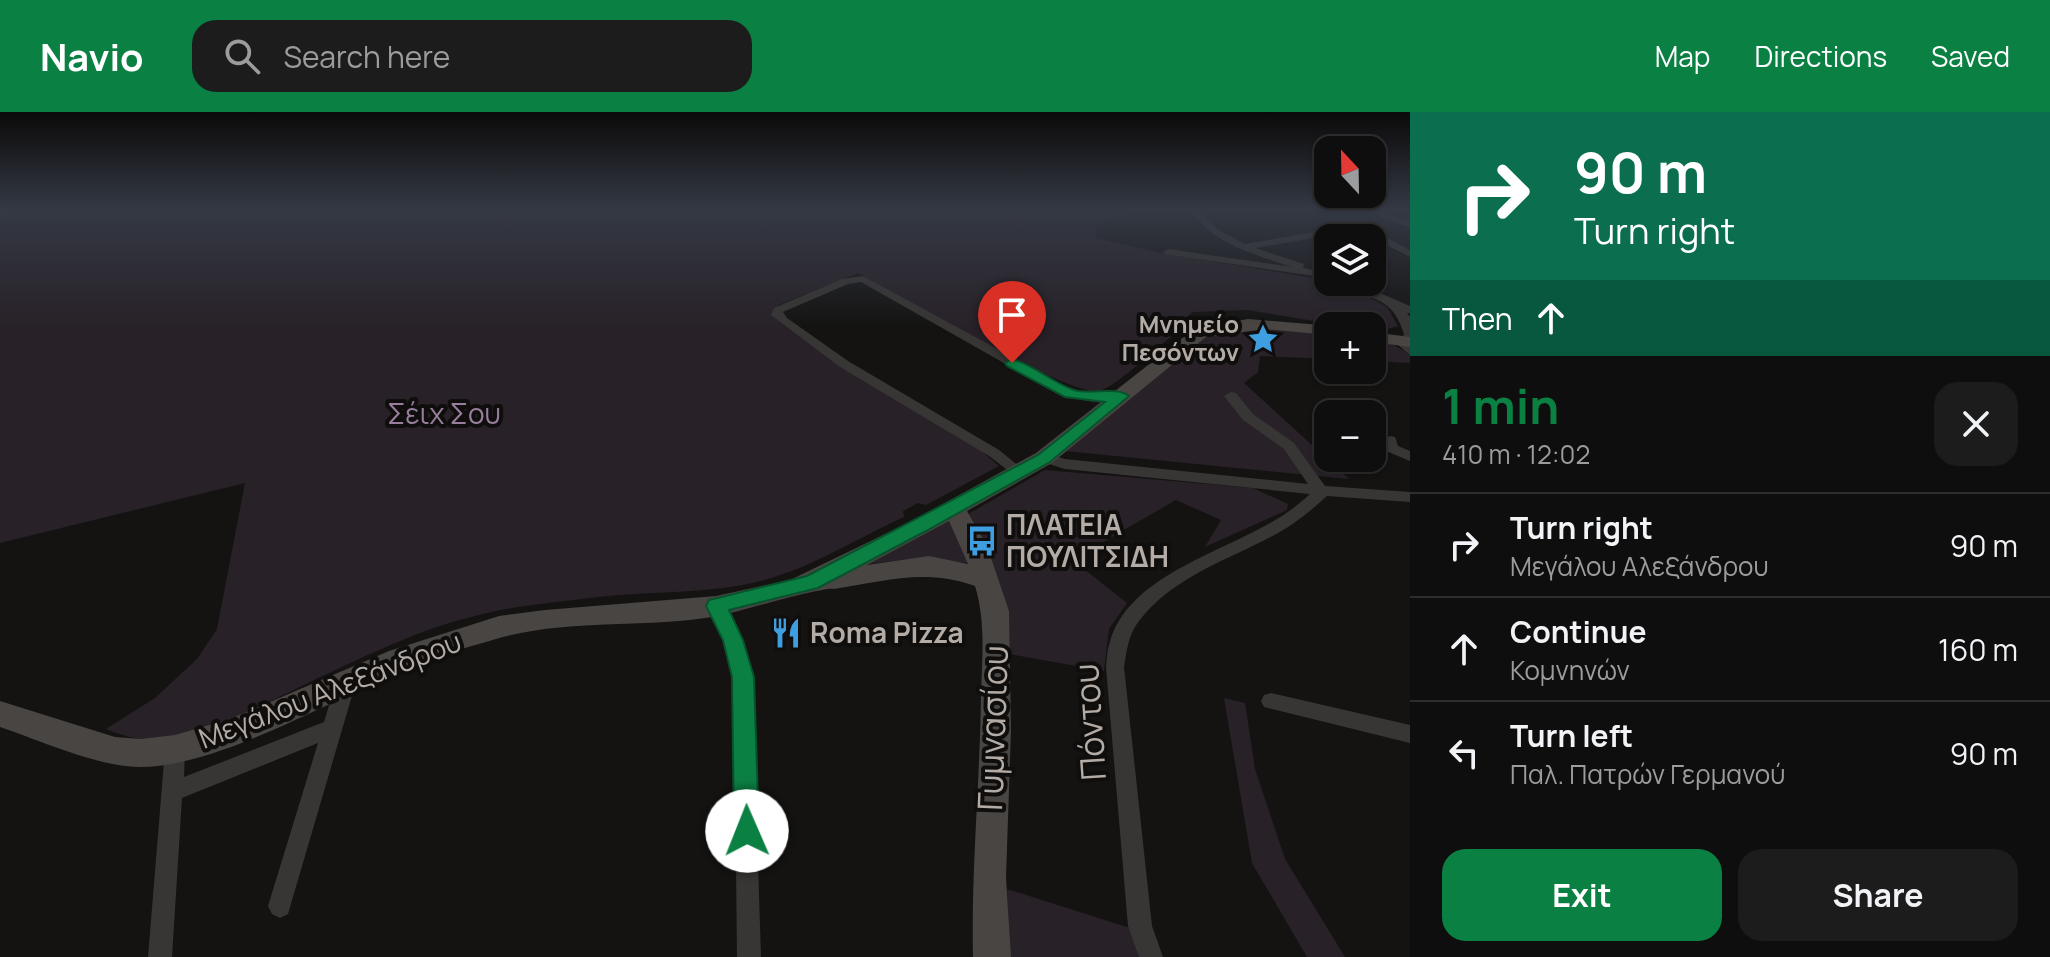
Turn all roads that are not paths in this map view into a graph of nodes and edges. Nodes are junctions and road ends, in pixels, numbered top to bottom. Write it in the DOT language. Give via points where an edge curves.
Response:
graph roads {
  1 [pos="1257,249"];
  2 [pos="1168,252"];
  3 [pos="1314,271"];
  4 [pos="1314,274"];
  5 [pos="1379,296"];
  6 [pos="1393,302"];
  7 [pos="1410,310"];
  8 [pos="1314,329"];
  9 [pos="1386,340"];
  10 [pos="1408,345"];
  11 [pos="1070,393"];
  12 [pos="1122,396"];
  13 [pos="1231,396"];
  14 [pos="1090,421"];
  15 [pos="1390,440"];
  16 [pos="1410,456"];
  17 [pos="1044,458"];
  18 [pos="1019,472"];
  19 [pos="1322,492"];
  20 [pos="1410,497"];
  21 [pos="954,508"];
  22 [pos="988,581"];
  23 [pos="812,582"];
  24 [pos="716,606"];
  25 [pos="346,682"];
  26 [pos="1271,701"];
  27 [pos="0,714"];
  28 [pos="334,727"];
  29 [pos="1410,734"];
  30 [pos="175,749"];
  31 [pos="172,792"];
  32 [pos="280,906"];
  33 [pos="160,957"];
  34 [pos="749,957"];
  35 [pos="992,957"];
  36 [pos="1151,957"];
  1 -- 3 [label="street"];
  2 -- 4 [label="street"];
  5 -- 6 [label="street"];
  6 -- 7 [label="street"];
  6 -- 10 [label="street" via="1405,318"];
  8 -- 12 [label="main road, Μεγάλου Αλεξάνδρου" via="1254,323 1214,328 1184,343"];
  9 -- 10 [label="main road"];
  11 -- 12 [label="street"];
  11 -- 14 [label="street"];
  11 -- 18 [label="street" via="863,279 778,310 777,315 829,354"];
  12 -- 14 [label="main road, Μεγάλου Αλεξάνδρου"];
  13 -- 19 [label="street" via="1248,417 1289,446"];
  14 -- 17 [label="main road, Μεγάλου Αλεξάνδρου"];
  15 -- 16 [label="street" via="1391,448"];
  17 -- 18 [label="main road, Μεγάλου Αλεξάνδρου"];
  17 -- 19 [label="street"];
  18 -- 21 [label="main road, Μεγάλου Αλεξάνδρου"];
  19 -- 20 [label="street"];
  19 -- 36 [label="street, Πόντου" via="1274,528 1177,579 1139,608 1119,634 1115,667 1140,926"];
  21 -- 22 [label="main road, Γυμνασίου"];
  21 -- 23 [label="main road, Μεγάλου Αλεξάνδρου"];
  22 -- 23 [label="main road" via="929,565"];
  22 -- 35 [label="main road, Γυμνασίου" via="997,646 989,878"];
  23 -- 24 [label="main road, Μεγάλου Αλεξάνδρου"];
  24 -- 25 [label="main road, Μεγάλου Αλεξάνδρου" via="499,627"];
  24 -- 34 [label="street" via="743,677"];
  25 -- 28 [label="street"];
  25 -- 30 [label="main road, Μεγάλου Αλεξάνδρου" via="235,731"];
  26 -- 29 [label="street"];
  27 -- 30 [label="main road, Μεγάλου Αλεξάνδρου" via="115,751"];
  28 -- 31 [label="street"];
  28 -- 32 [label="street"];
  30 -- 31 [label="street"];
  31 -- 33 [label="street"];
}
